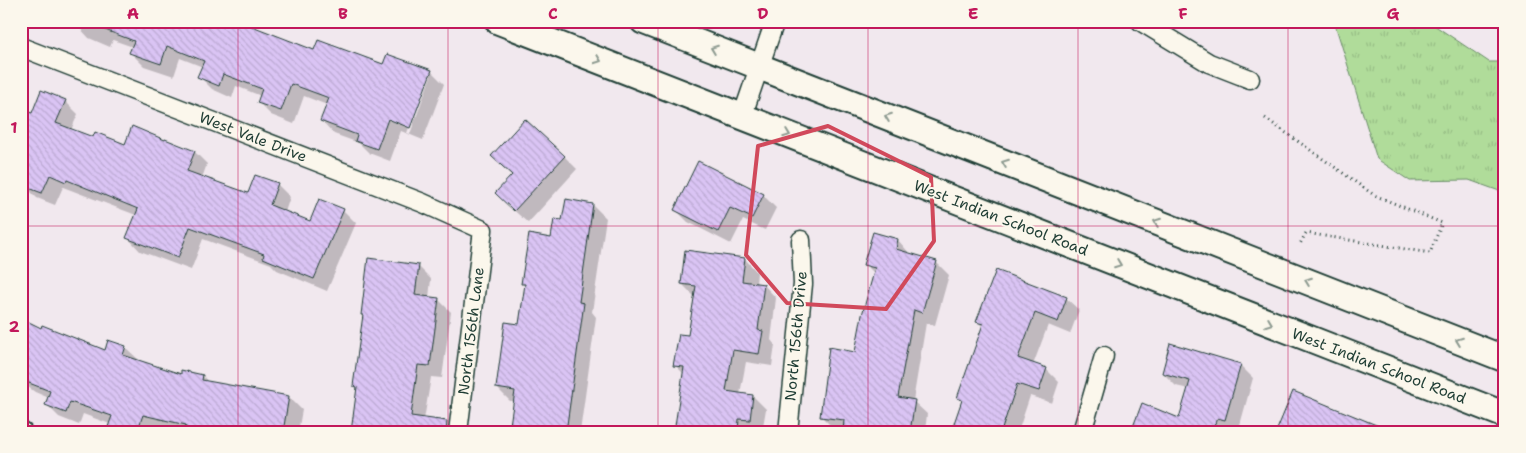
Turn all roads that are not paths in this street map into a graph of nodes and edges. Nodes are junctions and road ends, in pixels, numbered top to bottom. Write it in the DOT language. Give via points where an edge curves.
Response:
graph roads {
  1 [pos="498,21"];
  2 [pos="643,21"];
  3 [pos="775,21"];
  4 [pos="1140,21"];
  5 [pos="21,46"];
  6 [pos="759,67"];
  7 [pos="1250,79"];
  8 [pos="742,117"];
  9 [pos="483,230"];
  10 [pos="801,240"];
  11 [pos="1104,356"];
  12 [pos="1505,358"];
  13 [pos="1505,415"];
  14 [pos="458,432"];
  15 [pos="788,432"];
  16 [pos="1082,432"];
  1 -- 8 [label="main road, West Indian School Road, one-way"];
  6 -- 2 [label="main road, one-way"];
  3 -- 6 [label="street"];
  4 -- 7 [label="street" via="1209,63"];
  5 -- 9 [label="street, West Vale Drive" via="423,203"];
  6 -- 8 [label="street"];
  12 -- 6 [label="main road, one-way"];
  8 -- 13 [label="main road, West Indian School Road, one-way"];
  9 -- 14 [label="street, North 156th Lane"];
  10 -- 15 [label="street, North 156th Drive" via="803,284"];
  11 -- 16 [label="street"];
}
